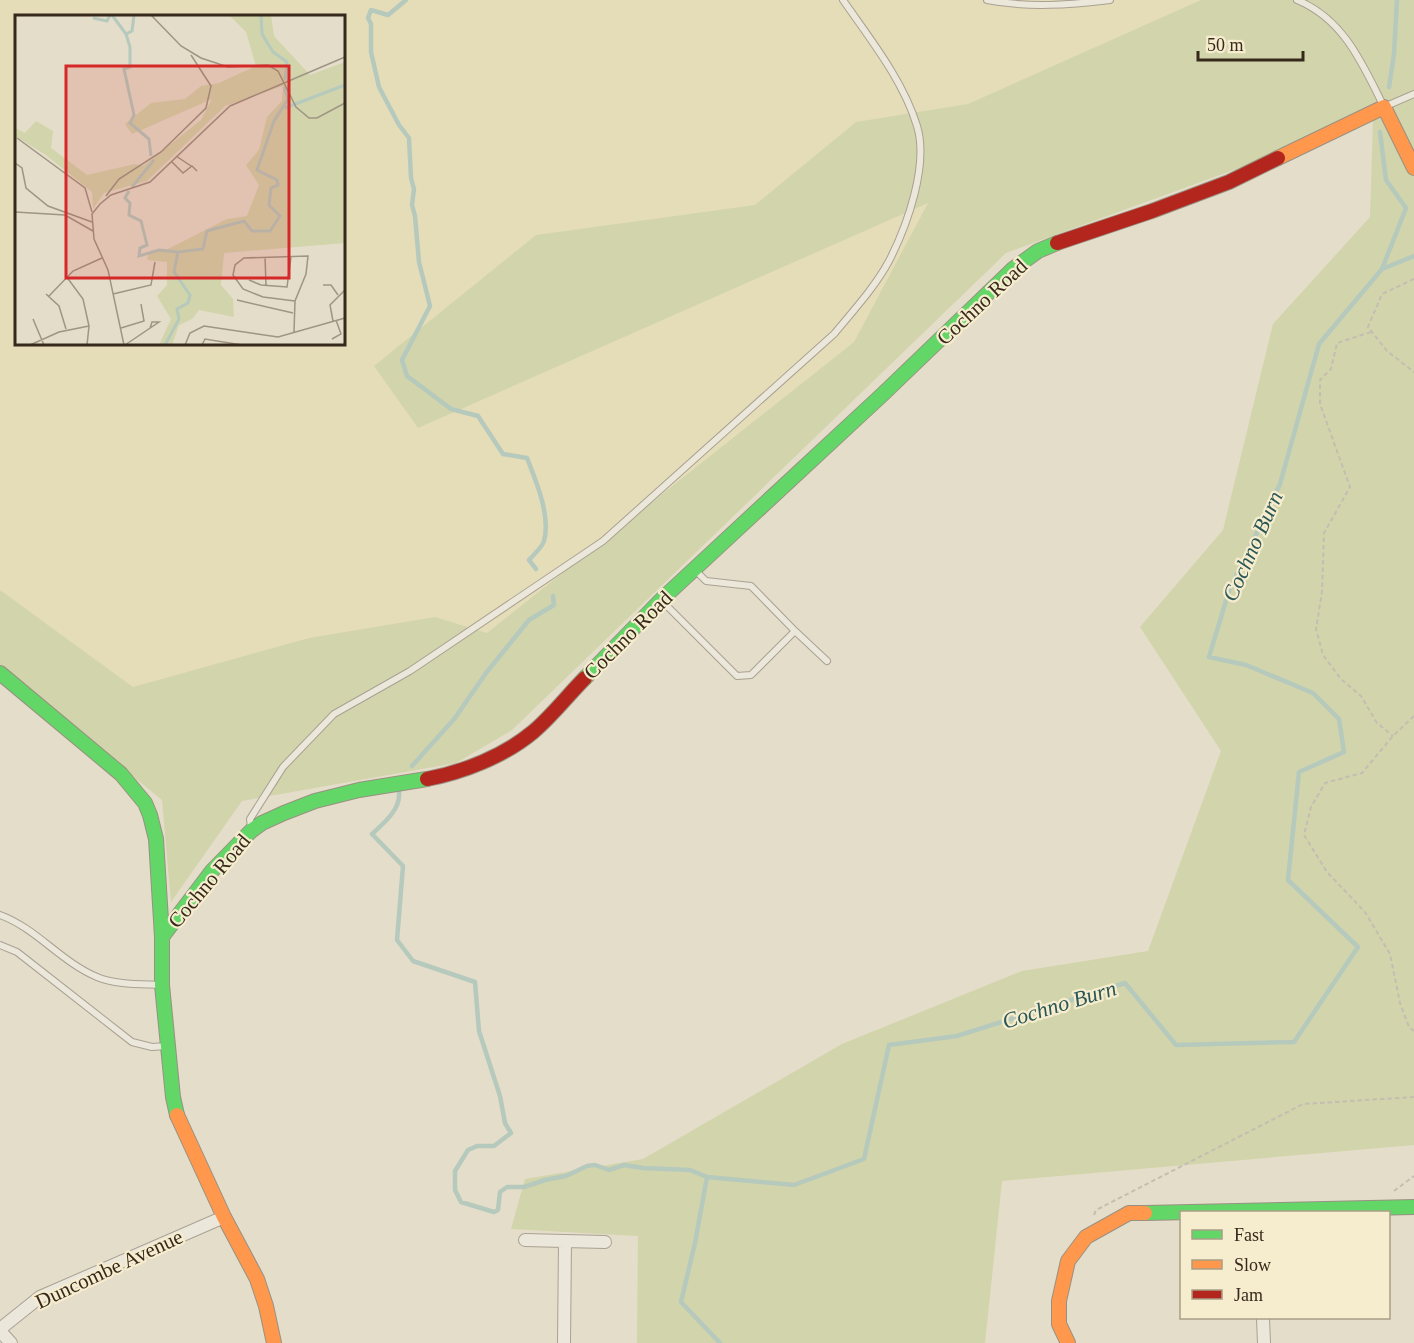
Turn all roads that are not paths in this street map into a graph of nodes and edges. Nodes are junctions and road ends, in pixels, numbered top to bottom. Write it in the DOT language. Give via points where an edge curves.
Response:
graph roads {
  1 [pos="843,0"];
  2 [pos="987,0"];
  3 [pos="1110,0"];
  4 [pos="1297,0"];
  5 [pos="1414,94"];
  6 [pos="1384,108"];
  7 [pos="1414,168"];
  8 [pos="695,570"];
  9 [pos="661,600"];
  10 [pos="795,631"];
  11 [pos="827,661"];
  12 [pos="0,673"];
  13 [pos="251,831"];
  14 [pos="0,915"];
  15 [pos="162,937"];
  16 [pos="0,945"];
  17 [pos="162,985"];
  18 [pos="167,1046"];
  19 [pos="1414,1207"];
  20 [pos="1261,1211"];
  21 [pos="1180,1212"];
  22 [pos="224,1217"];
  23 [pos="525,1240"];
  24 [pos="565,1241"];
  25 [pos="605,1242"];
  26 [pos="1263,1319"];
  27 [pos="0,1330"];
  28 [pos="11,1343"];
  29 [pos="274,1343"];
  30 [pos="564,1343"];
  31 [pos="1068,1343"];
  32 [pos="1264,1343"];
  1 -- 13 [label="lane" via="904,96 917,126 921,148 919,177 903,227 888,262 859,304 834,334 603,541 410,671 334,714 283,767 250,819"];
  2 -- 3 [label="lane" via="1064,6"];
  4 -- 6 [label="lane" via="1340,30 1356,51"];
  5 -- 6 [label="lane"];
  6 -- 7 [label="street"];
  6 -- 8 [label="street, Cochno Road" via="1229,182 1038,251 1013,269"];
  8 -- 9 [label="street, Cochno Road"];
  8 -- 10 [label="lane" via="706,581 751,586"];
  9 -- 10 [label="lane" via="738,676 751,675"];
  9 -- 13 [label="street, Cochno Road" via="532,732 495,756 443,776 315,801"];
  10 -- 11 [label="lane"];
  12 -- 15 [label="street" via="121,774 146,804 157,850"];
  13 -- 15 [label="street, Cochno Road" via="213,871"];
  14 -- 17 [label="lane" via="98,978"];
  15 -- 17 [label="street, Cochno Road"];
  16 -- 18 [label="lane" via="17,952 132,1042"];
  17 -- 18 [label="street, Cochno Road"];
  18 -- 22 [label="street, Cochno Road" via="177,1114"];
  19 -- 20 [label="street"];
  21 -- 31 [label="street" via="1129,1213 1086,1238 1068,1261 1059,1301 1059,1324"];
  22 -- 27 [label="street, Duncombe Avenue" via="40,1297"];
  22 -- 29 [label="street, Cochno Road" via="257,1279"];
  23 -- 24 [label="street"];
  24 -- 25 [label="street"];
  24 -- 30 [label="street"];
  26 -- 32 [label="street"];
  27 -- 28 [label="street"];
}
